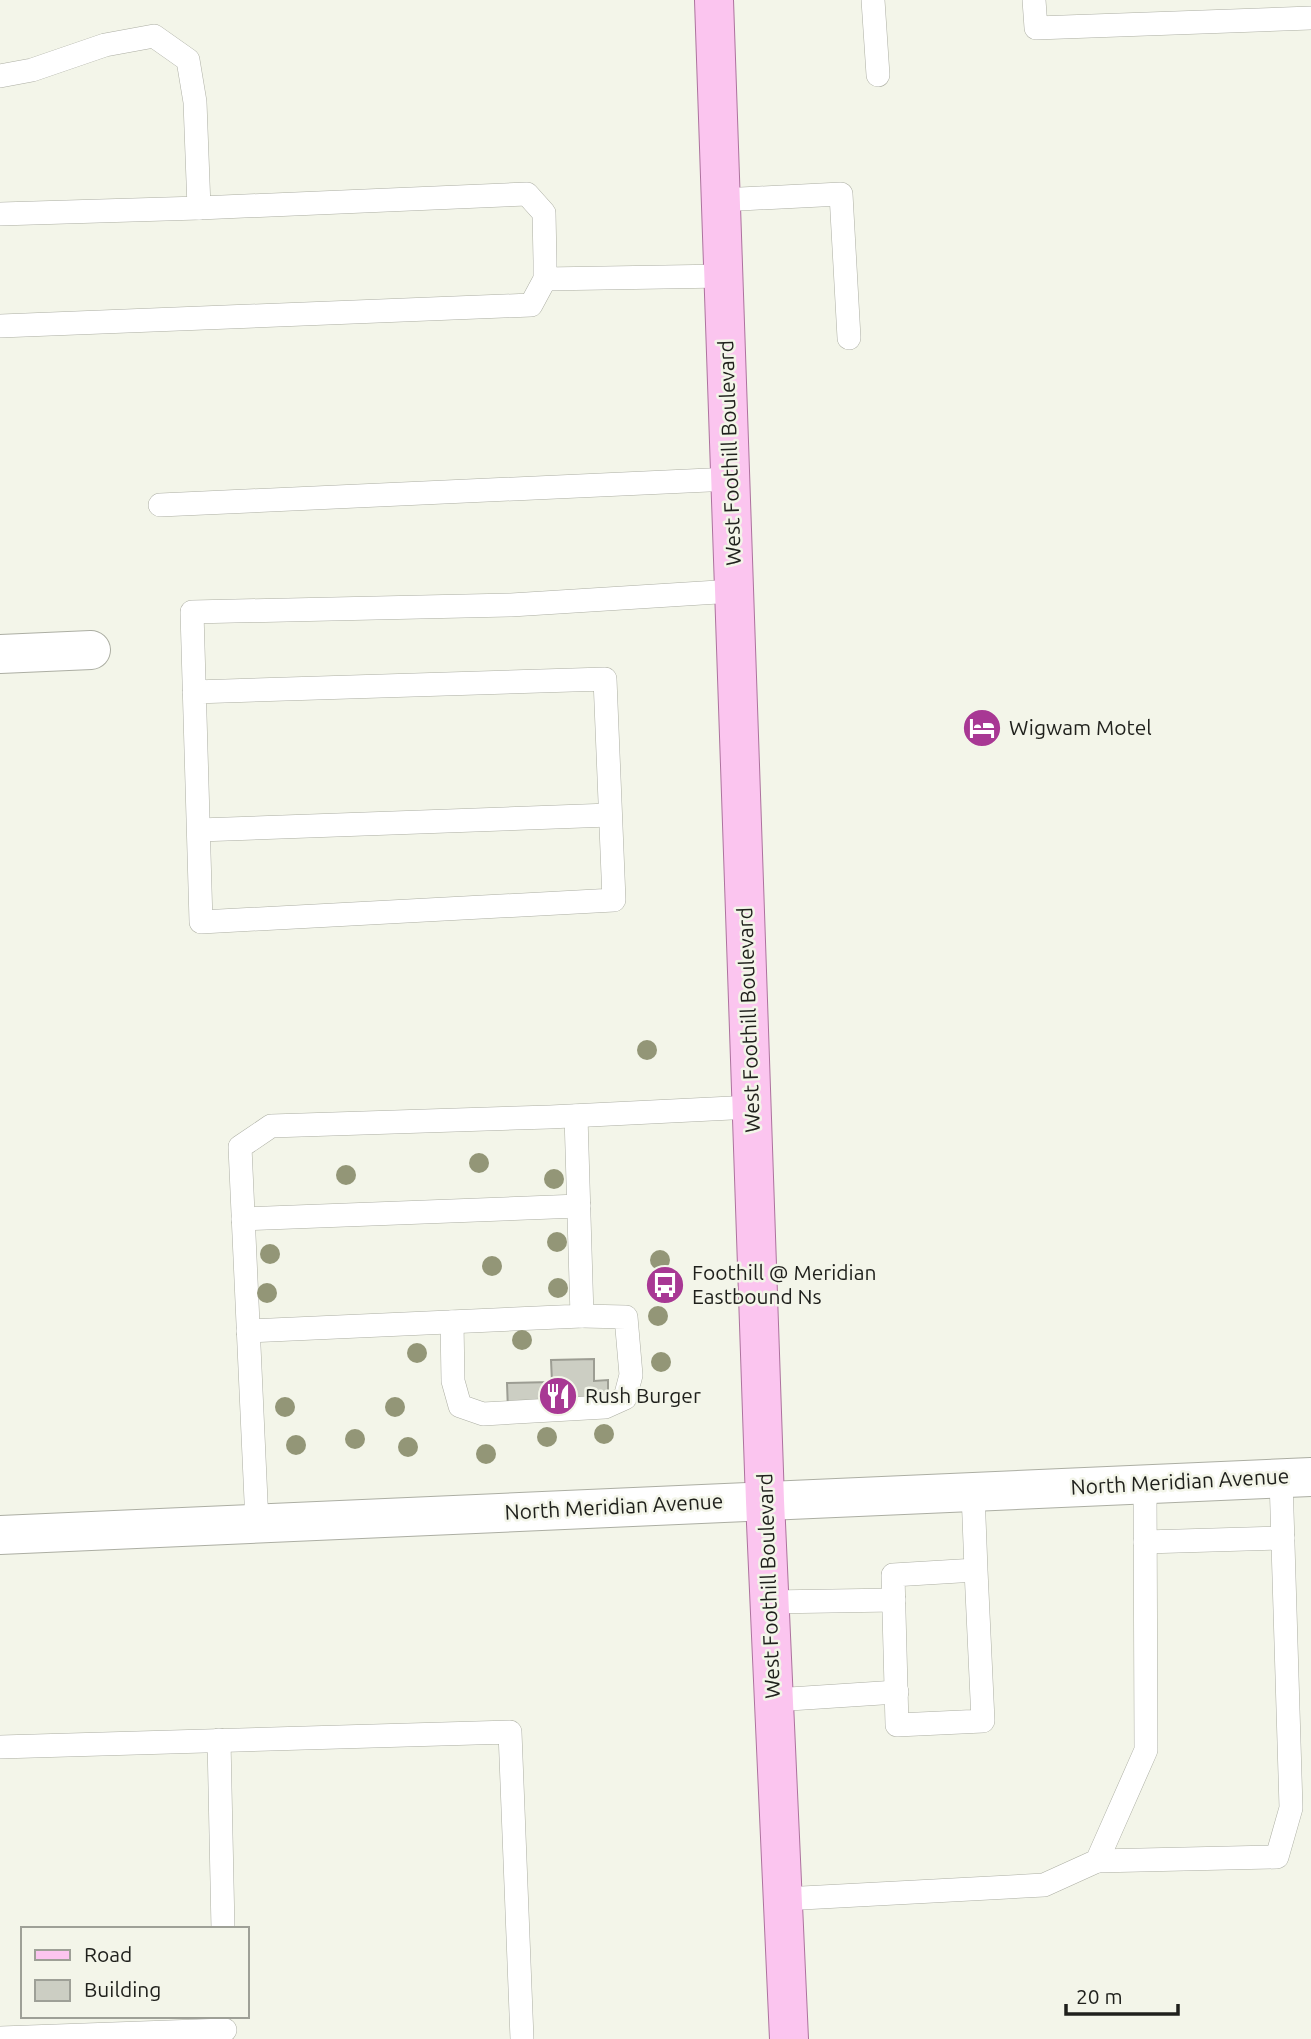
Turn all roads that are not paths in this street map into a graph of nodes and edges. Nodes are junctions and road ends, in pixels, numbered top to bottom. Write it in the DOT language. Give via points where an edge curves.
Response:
graph roads {
  1 [pos="714,0"];
  2 [pos="873,0"];
  3 [pos="1034,0"];
  4 [pos="1311,18"];
  5 [pos="878,75"];
  6 [pos="0,76"];
  7 [pos="721,200"];
  8 [pos="199,208"];
  9 [pos="0,214"];
  10 [pos="724,276"];
  11 [pos="545,279"];
  12 [pos="0,326"];
  13 [pos="849,338"];
  14 [pos="731,479"];
  15 [pos="160,505"];
  16 [pos="734,591"];
  17 [pos="90,650"];
  18 [pos="0,654"];
  19 [pos="194,692"];
  20 [pos="610,815"];
  21 [pos="199,830"];
  22 [pos="752,1107"];
  23 [pos="576,1116"];
  24 [pos="579,1206"];
  25 [pos="243,1219"];
  26 [pos="582,1316"];
  27 [pos="452,1322"];
  28 [pos="248,1331"];
  29 [pos="1296,1477"];
  30 [pos="1145,1484"];
  31 [pos="973,1492"];
  32 [pos="765,1501"];
  33 [pos="257,1523"];
  34 [pos="0,1535"];
  35 [pos="1283,1538"];
  36 [pos="1145,1542"];
  37 [pos="976,1570"];
  38 [pos="894,1600"];
  39 [pos="770,1602"];
  40 [pos="897,1692"];
  41 [pos="774,1700"];
  42 [pos="219,1740"];
  43 [pos="0,1747"];
  44 [pos="1097,1861"];
  45 [pos="783,1899"];
  46 [pos="223,1927"];
  47 [pos="225,2028"];
  48 [pos="0,2038"];
  49 [pos="522,2039"];
  50 [pos="789,2039"];
  1 -- 7 [label="main road, West Foothill Boulevard"];
  2 -- 5 [label="lane"];
  3 -- 4 [label="lane" via="1035,28"];
  6 -- 8 [label="lane" via="105,45 154,36 188,60 195,102"];
  7 -- 10 [label="main road, West Foothill Boulevard"];
  7 -- 13 [label="lane" via="841,194"];
  8 -- 9 [label="lane"];
  8 -- 11 [label="lane" via="527,194 544,213"];
  10 -- 11 [label="lane"];
  10 -- 14 [label="main road, West Foothill Boulevard"];
  11 -- 12 [label="lane" via="531,305"];
  14 -- 15 [label="lane"];
  14 -- 16 [label="main road, West Foothill Boulevard"];
  16 -- 19 [label="lane" via="511,605 192,612"];
  16 -- 22 [label="main road, West Foothill Boulevard"];
  17 -- 18 [label="street"];
  19 -- 20 [label="lane" via="605,679"];
  19 -- 21 [label="lane"];
  20 -- 21 [label="lane"];
  20 -- 21 [label="lane" via="614,900 201,922"];
  22 -- 23 [label="lane"];
  22 -- 32 [label="main road, West Foothill Boulevard"];
  23 -- 24 [label="lane"];
  23 -- 25 [label="lane" via="271,1126 240,1147"];
  24 -- 25 [label="lane"];
  24 -- 26 [label="lane"];
  25 -- 28 [label="lane"];
  26 -- 27 [label="lane"];
  26 -- 27 [label="lane" via="626,1317 631,1375 625,1398 605,1407 482,1415 460,1406 453,1381"];
  27 -- 28 [label="lane"];
  28 -- 33 [label="lane"];
  29 -- 30 [label="street, North Meridian Avenue"];
  29 -- 35 [label="lane"];
  30 -- 31 [label="street, North Meridian Avenue"];
  30 -- 36 [label="lane"];
  31 -- 32 [label="street, North Meridian Avenue"];
  31 -- 37 [label="lane"];
  32 -- 33 [label="street, North Meridian Avenue"];
  32 -- 39 [label="main road, West Foothill Boulevard"];
  33 -- 34 [label="street, North Meridian Avenue"];
  35 -- 36 [label="lane"];
  35 -- 44 [label="lane" via="1291,1808 1277,1857"];
  36 -- 44 [label="lane" via="1146,1750"];
  37 -- 38 [label="lane" via="893,1575"];
  37 -- 40 [label="lane" via="983,1721 897,1725"];
  38 -- 39 [label="lane"];
  38 -- 40 [label="lane"];
  39 -- 41 [label="main road, West Foothill Boulevard"];
  40 -- 41 [label="lane"];
  41 -- 45 [label="main road, West Foothill Boulevard"];
  42 -- 43 [label="lane"];
  42 -- 46 [label="lane"];
  42 -- 49 [label="lane" via="510,1732"];
  44 -- 45 [label="lane" via="1044,1885"];
  45 -- 50 [label="main road, West Foothill Boulevard"];
  47 -- 48 [label="lane"];
}
